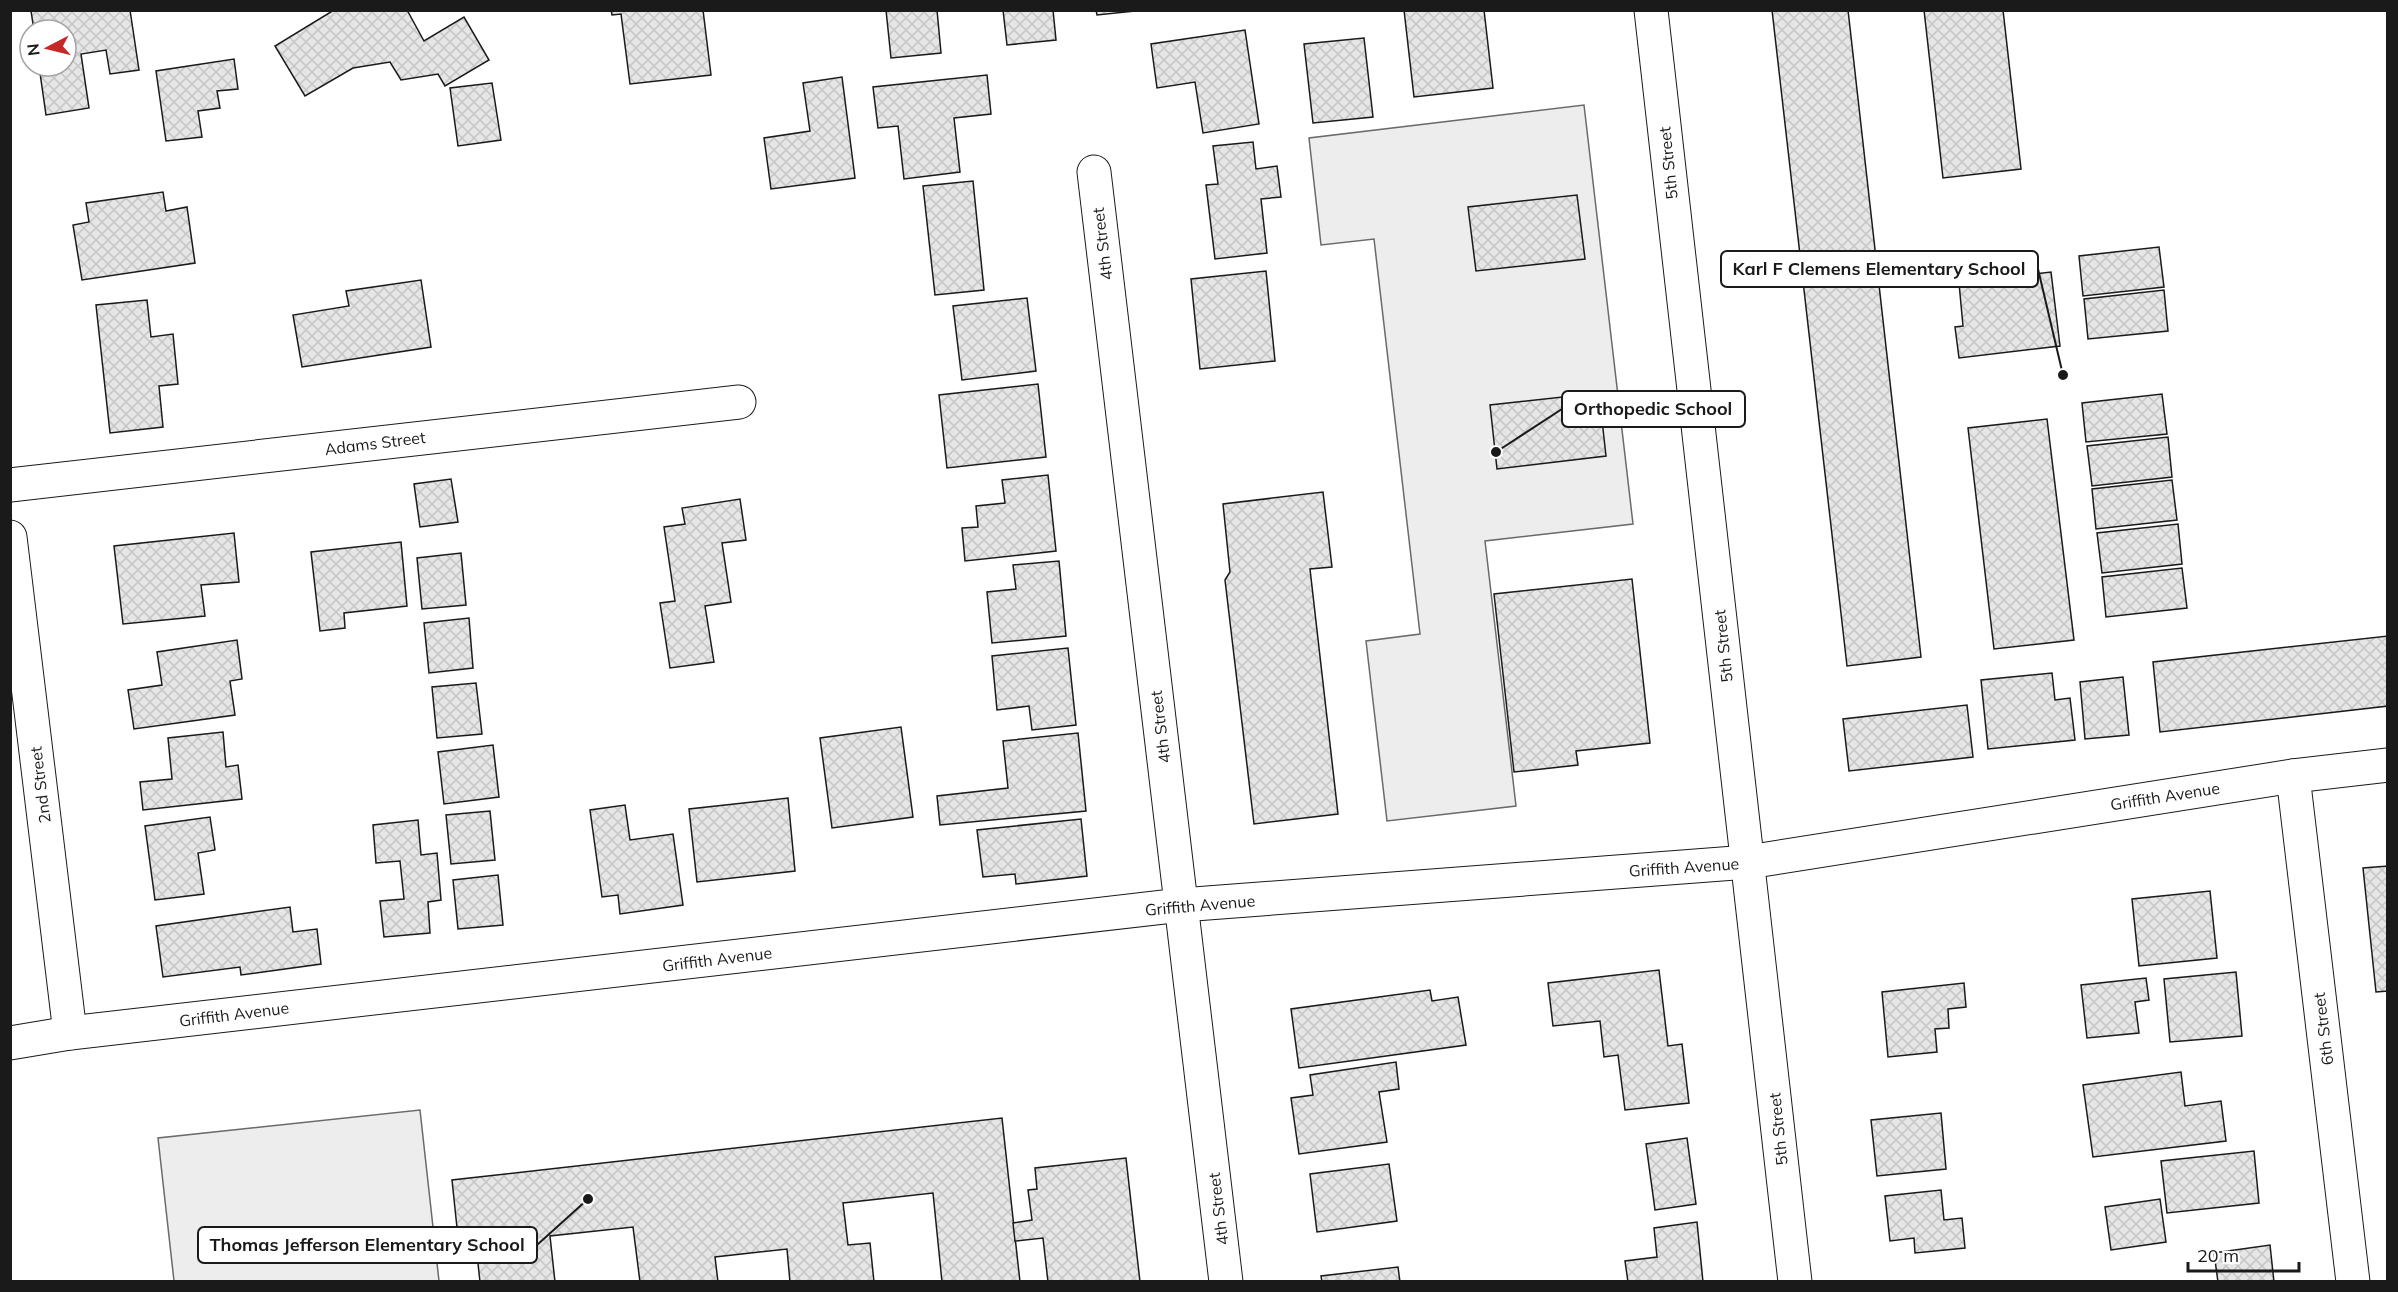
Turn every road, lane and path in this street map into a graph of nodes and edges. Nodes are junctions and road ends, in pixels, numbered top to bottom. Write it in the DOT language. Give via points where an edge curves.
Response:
graph roads {
  1 [pos="1651,10"];
  2 [pos="1094,172"];
  3 [pos="739,402"];
  4 [pos="10,485"];
  5 [pos="10,537"];
  6 [pos="2388,765"];
  7 [pos="2293,776"];
  8 [pos="1748,862"];
  9 [pos="1181,905"];
  10 [pos="70,1033"];
  11 [pos="10,1042"];
  12 [pos="1226,1281"];
  13 [pos="1795,1281"];
  14 [pos="2353,1281"];
  1 -- 8 [label="street, 5th Street"];
  2 -- 9 [label="street, 4th Street"];
  3 -- 4 [label="street, Adams Street"];
  5 -- 10 [label="street, 2nd Street"];
  6 -- 7 [label="street, Griffith Avenue"];
  7 -- 8 [label="street, Griffith Avenue"];
  7 -- 14 [label="street, 6th Street"];
  8 -- 9 [label="street, Griffith Avenue"];
  8 -- 13 [label="street, 5th Street"];
  9 -- 10 [label="street, Griffith Avenue"];
  9 -- 12 [label="street, 4th Street"];
  10 -- 11 [label="street, Griffith Avenue"];
}
